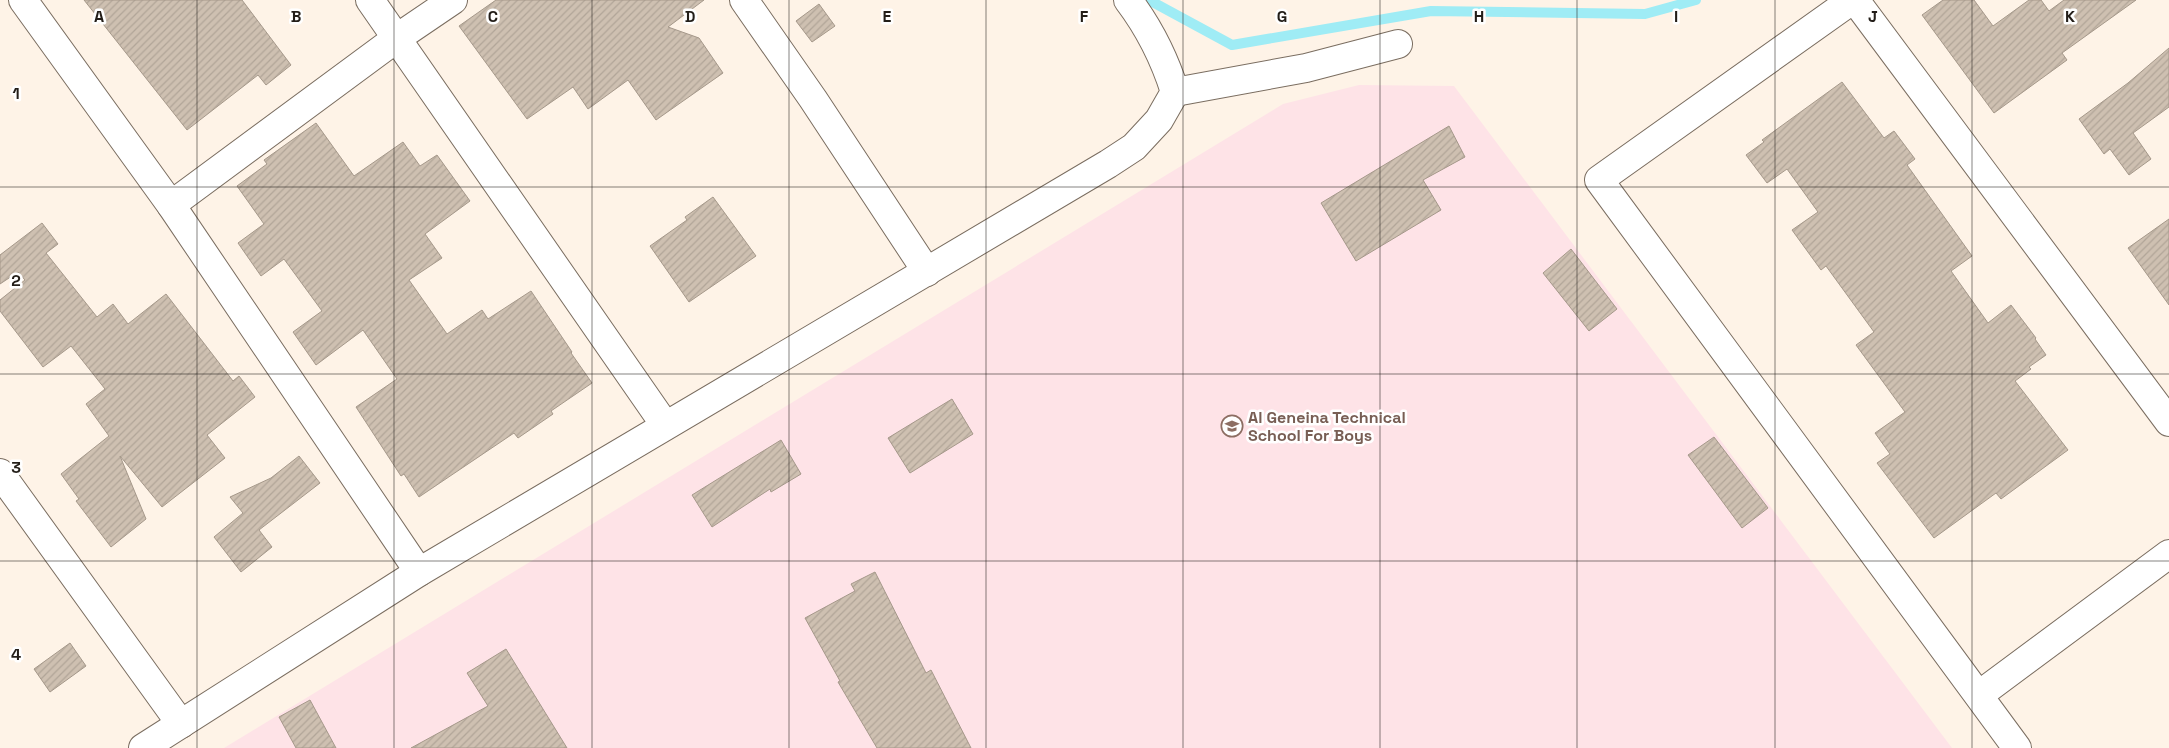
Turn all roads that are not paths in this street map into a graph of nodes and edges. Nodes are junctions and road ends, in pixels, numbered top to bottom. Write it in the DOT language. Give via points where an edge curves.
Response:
graph roads {
  1 [pos="23,0"];
  2 [pos="370,0"];
  3 [pos="453,0"];
  4 [pos="744,0"];
  5 [pos="1128,0"];
  6 [pos="1853,0"];
  7 [pos="397,38"];
  8 [pos="1398,44"];
  9 [pos="1175,92"];
  10 [pos="170,205"];
  11 [pos="926,272"];
  12 [pos="2169,422"];
  13 [pos="666,425"];
  14 [pos="0,474"];
  15 [pos="2169,554"];
  16 [pos="419,572"];
  17 [pos="1979,695"];
  18 [pos="180,724"];
  19 [pos="143,748"];
  20 [pos="2017,748"];
  1 -- 10 [label="street"];
  2 -- 7 [label="street"];
  3 -- 7 [label="street"];
  4 -- 11 [label="street"];
  5 -- 9 [label="street" via="1166,61"];
  6 -- 12 [label="street"];
  6 -- 17 [label="street" via="1599,180"];
  7 -- 10 [label="street"];
  7 -- 13 [label="street"];
  8 -- 9 [label="street" via="1306,68"];
  9 -- 11 [label="street" via="1159,120 1134,147"];
  10 -- 16 [label="street"];
  11 -- 13 [label="street"];
  13 -- 16 [label="street"];
  14 -- 18 [label="street"];
  15 -- 17 [label="street"];
  16 -- 18 [label="street"];
  17 -- 20 [label="street"];
  18 -- 19 [label="street"];
}
